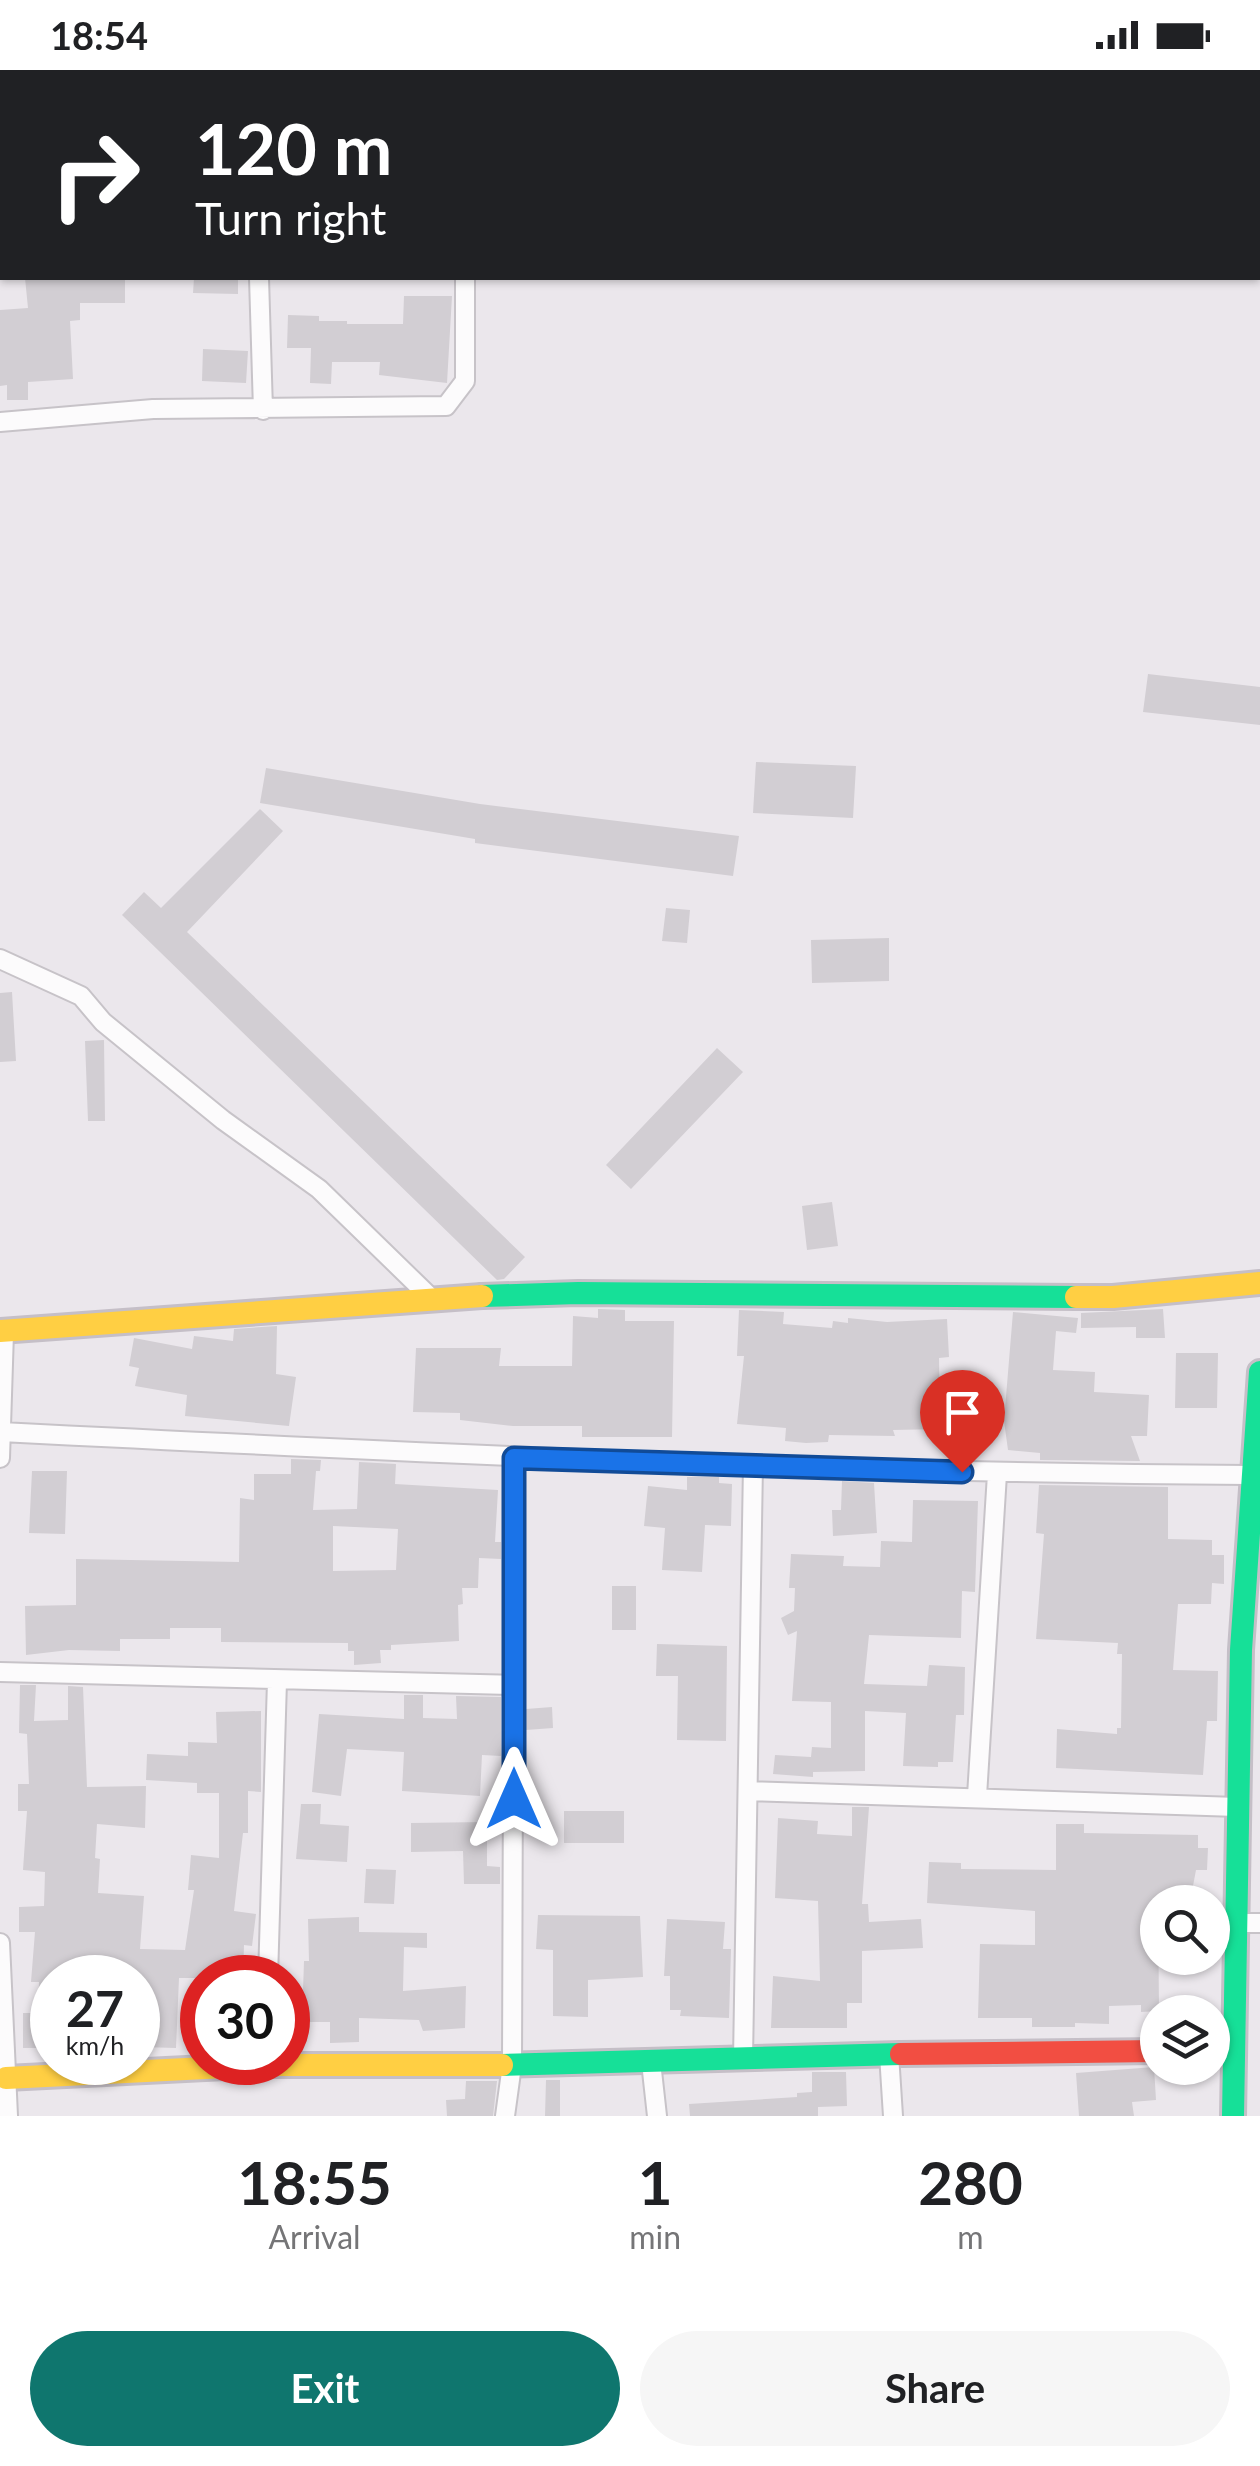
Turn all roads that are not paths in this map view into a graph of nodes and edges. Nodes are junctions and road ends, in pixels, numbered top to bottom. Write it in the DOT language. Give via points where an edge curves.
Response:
graph roads {
  1 [pos="260,280"];
  2 [pos="465,280"];
  3 [pos="263,410"];
  4 [pos="0,422"];
  5 [pos="0,959"];
  6 [pos="1260,1283"];
  7 [pos="431,1298"];
  8 [pos="2,1332"];
  9 [pos="1260,1372"];
  10 [pos="1,1432"];
  11 [pos="0,1458"];
  12 [pos="514,1458"];
  13 [pos="752,1466"];
  14 [pos="997,1474"];
  15 [pos="1249,1475"];
  16 [pos="0,1672"];
  17 [pos="277,1680"];
  18 [pos="515,1685"];
  19 [pos="749,1791"];
  20 [pos="977,1796"];
  21 [pos="1238,1807"];
  22 [pos="1260,1923"];
  23 [pos="1236,1924"];
  24 [pos="0,1943"];
  25 [pos="269,1955"];
  26 [pos="1229,1995"];
  27 [pos="1140,2051"];
  28 [pos="889,2054"];
  29 [pos="742,2059"];
  30 [pos="651,2062"];
  31 [pos="310,2064"];
  32 [pos="512,2065"];
  33 [pos="180,2069"];
  34 [pos="6,2078"];
  35 [pos="1228,2085"];
  36 [pos="8,2116"];
  37 [pos="505,2116"];
  38 [pos="657,2116"];
  39 [pos="892,2116"];
  40 [pos="1233,2116"];
  1 -- 3 [label="street"];
  2 -- 3 [label="street" via="465,381 446,406"];
  3 -- 4 [label="street" via="153,410"];
  5 -- 7 [label="street" via="81,996 103,1022 223,1120 319,1189"];
  6 -- 7 [label="street" via="1113,1296"];
  7 -- 8 [label="street"];
  8 -- 10 [label="street"];
  9 -- 15 [label="street"];
  10 -- 11 [label="street"];
  10 -- 12 [label="street"];
  12 -- 13 [label="street"];
  12 -- 18 [label="street"];
  13 -- 14 [label="street"];
  13 -- 19 [label="street"];
  14 -- 15 [label="street"];
  14 -- 20 [label="street"];
  15 -- 21 [label="street"];
  16 -- 17 [label="street"];
  17 -- 18 [label="street"];
  17 -- 25 [label="street"];
  18 -- 32 [label="street"];
  19 -- 20 [label="street"];
  19 -- 29 [label="street"];
  20 -- 21 [label="street"];
  21 -- 23 [label="street"];
  22 -- 23 [label="street"];
  23 -- 26 [label="street"];
  24 -- 34 [label="street"];
  27 -- 28 [label="street"];
  28 -- 29 [label="street"];
  28 -- 39 [label="street"];
  29 -- 30 [label="street"];
  30 -- 32 [label="street"];
  30 -- 38 [label="street"];
  31 -- 32 [label="street"];
  32 -- 37 [label="street"];
  33 -- 34 [label="street"];
  34 -- 36 [label="street"];
  35 -- 40 [label="street"];
}
